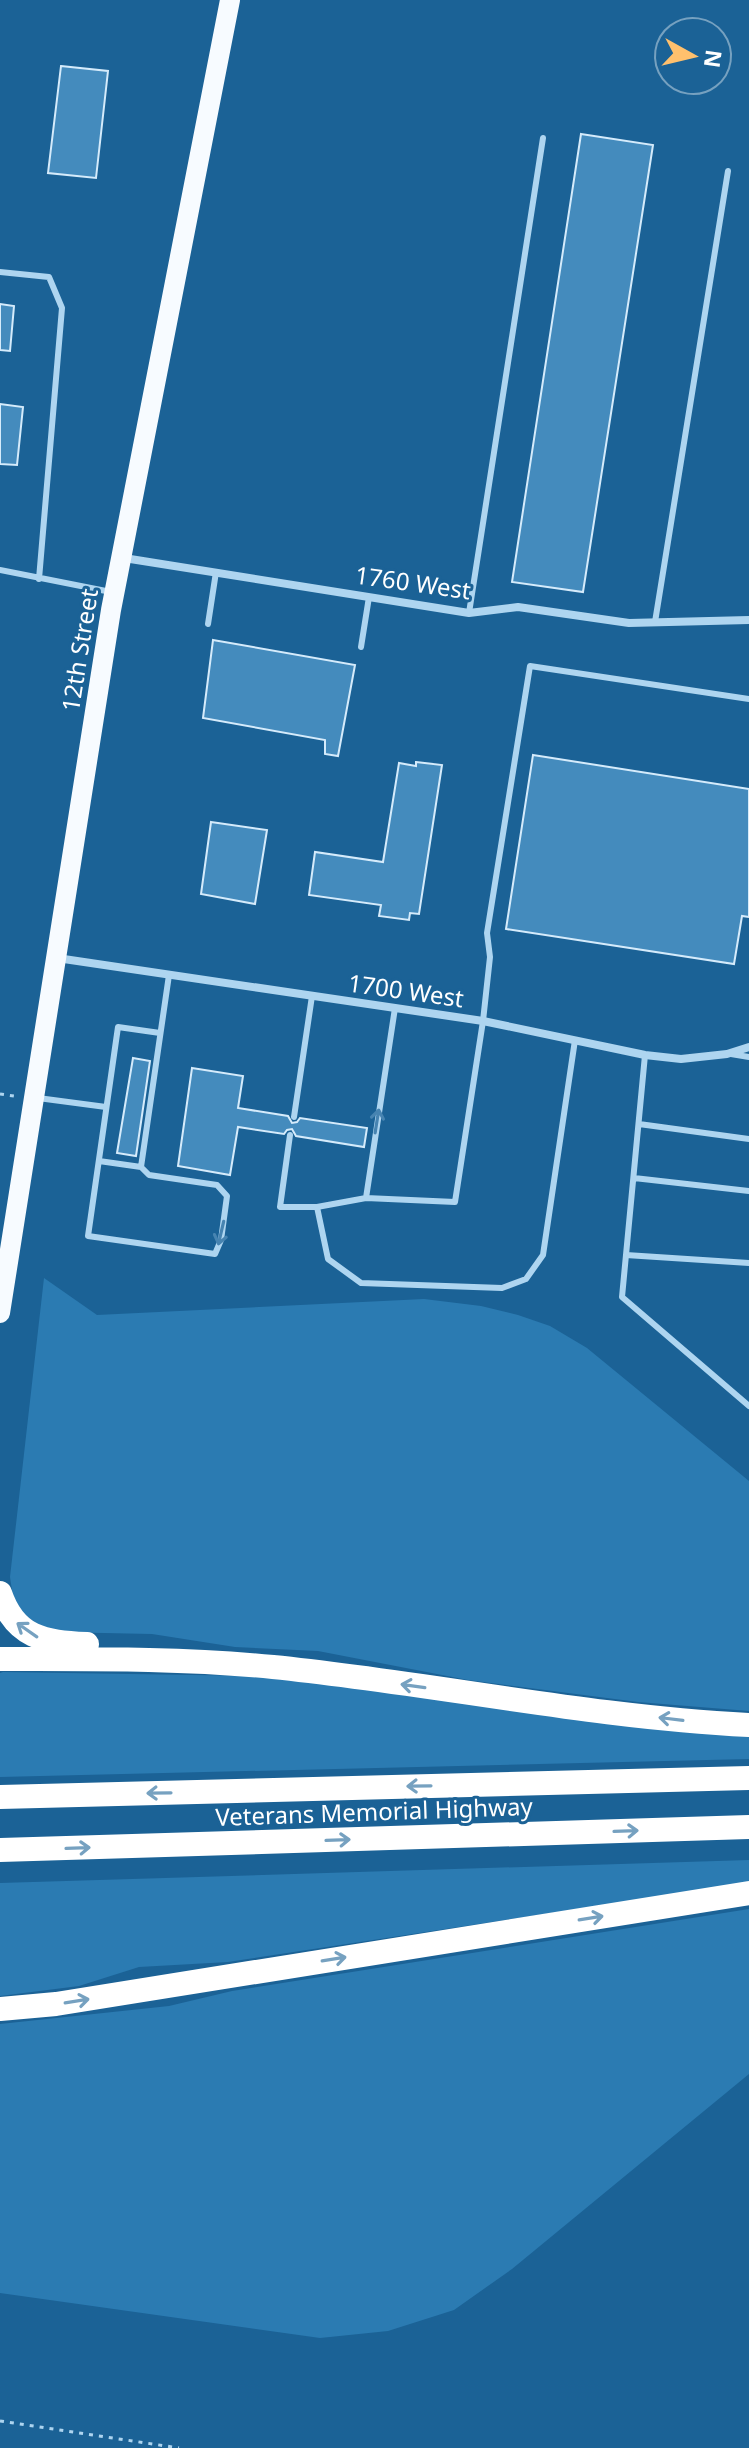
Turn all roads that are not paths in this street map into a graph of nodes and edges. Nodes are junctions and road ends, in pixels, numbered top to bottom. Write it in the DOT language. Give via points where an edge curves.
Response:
graph roads {
  1 [pos="229,3"];
  2 [pos="543,138"];
  3 [pos="728,171"];
  4 [pos="0,272"];
  5 [pos="121,557"];
  6 [pos="0,570"];
  7 [pos="216,572"];
  8 [pos="39,579"];
  9 [pos="114,593"];
  10 [pos="369,597"];
  11 [pos="469,613"];
  12 [pos="749,620"];
  13 [pos="655,622"];
  14 [pos="208,624"];
  15 [pos="361,647"];
  16 [pos="749,699"];
  17 [pos="56,958"];
  18 [pos="169,975"];
  19 [pos="312,996"];
  20 [pos="395,1008"];
  21 [pos="483,1021"];
  22 [pos="160,1033"];
  23 [pos="575,1040"];
  24 [pos="749,1047"];
  25 [pos="727,1054"];
  26 [pos="645,1055"];
  27 [pos="749,1057"];
  28 [pos="34,1098"];
  29 [pos="106,1107"];
  30 [pos="294,1117"];
  31 [pos="639,1124"];
  32 [pos="290,1135"];
  33 [pos="749,1139"];
  34 [pos="99,1161"];
  35 [pos="141,1167"];
  36 [pos="634,1178"];
  37 [pos="749,1191"];
  38 [pos="366,1198"];
  39 [pos="317,1207"];
  40 [pos="626,1255"];
  41 [pos="749,1263"];
  42 [pos="0,1313"];
  43 [pos="749,1406"];
  44 [pos="0,1593"];
  45 [pos="0,1659"];
  46 [pos="184,1660"];
  47 [pos="749,1725"];
  48 [pos="749,1778"];
  49 [pos="0,1797"];
  50 [pos="749,1827"];
  51 [pos="0,1850"];
  52 [pos="749,1893"];
  53 [pos="0,2009"];
  1 -- 5 [label="main road, 12th Street"];
  2 -- 11 [label="lane"];
  3 -- 13 [label="lane"];
  4 -- 8 [label="lane" via="49,277 62,308"];
  5 -- 7 [label="street, 1760 West"];
  5 -- 9 [label="main road, 12th Street"];
  6 -- 8 [label="lane"];
  7 -- 10 [label="street, 1760 West"];
  7 -- 14 [label="lane"];
  8 -- 9 [label="lane"];
  9 -- 17 [label="main road, 12th Street"];
  10 -- 11 [label="street, 1760 West"];
  10 -- 15 [label="lane"];
  11 -- 13 [label="street, 1760 West" via="518,607"];
  12 -- 13 [label="street, 1760 West"];
  16 -- 21 [label="lane" via="530,666 487,933 490,957"];
  17 -- 18 [label="street, 1700 West"];
  17 -- 28 [label="main road, 12th Street"];
  18 -- 19 [label="street, 1700 West"];
  18 -- 22 [label="lane"];
  19 -- 20 [label="street, 1700 West"];
  19 -- 30 [label="lane"];
  20 -- 21 [label="street, 1700 West"];
  38 -- 20 [label="lane, one-way"];
  21 -- 23 [label="street, 1700 West"];
  21 -- 38 [label="lane" via="455,1202"];
  22 -- 29 [label="lane" via="118,1027"];
  22 -- 35 [label="lane"];
  23 -- 26 [label="street, 1700 West"];
  23 -- 39 [label="lane" via="543,1255 526,1279 502,1288 361,1283 328,1259"];
  24 -- 25 [label="street, 1700 West"];
  25 -- 26 [label="street, 1700 West" via="681,1059"];
  25 -- 27 [label="lane"];
  26 -- 31 [label="lane"];
  28 -- 29 [label="lane"];
  28 -- 42 [label="main road, 12th Street"];
  29 -- 34 [label="lane"];
  31 -- 33 [label="lane"];
  31 -- 36 [label="lane"];
  32 -- 39 [label="lane" via="280,1207"];
  34 -- 35 [label="lane"];
  35 -- 34 [label="lane, one-way" via="149,1175 217,1185 227,1196 215,1254 88,1236"];
  36 -- 37 [label="lane"];
  36 -- 40 [label="lane"];
  38 -- 39 [label="lane"];
  40 -- 41 [label="lane"];
  40 -- 43 [label="lane" via="622,1297"];
  46 -- 44 [label="highway, one-way" via="129,1646 46,1641 11,1618"];
  45 -- 46 [label="highway"];
  47 -- 46 [label="highway, one-way"];
  48 -- 49 [label="highway, Veterans Memorial Highway, one-way"];
  51 -- 50 [label="highway, Veterans Memorial Highway, one-way"];
  53 -- 52 [label="highway, one-way"];
}
